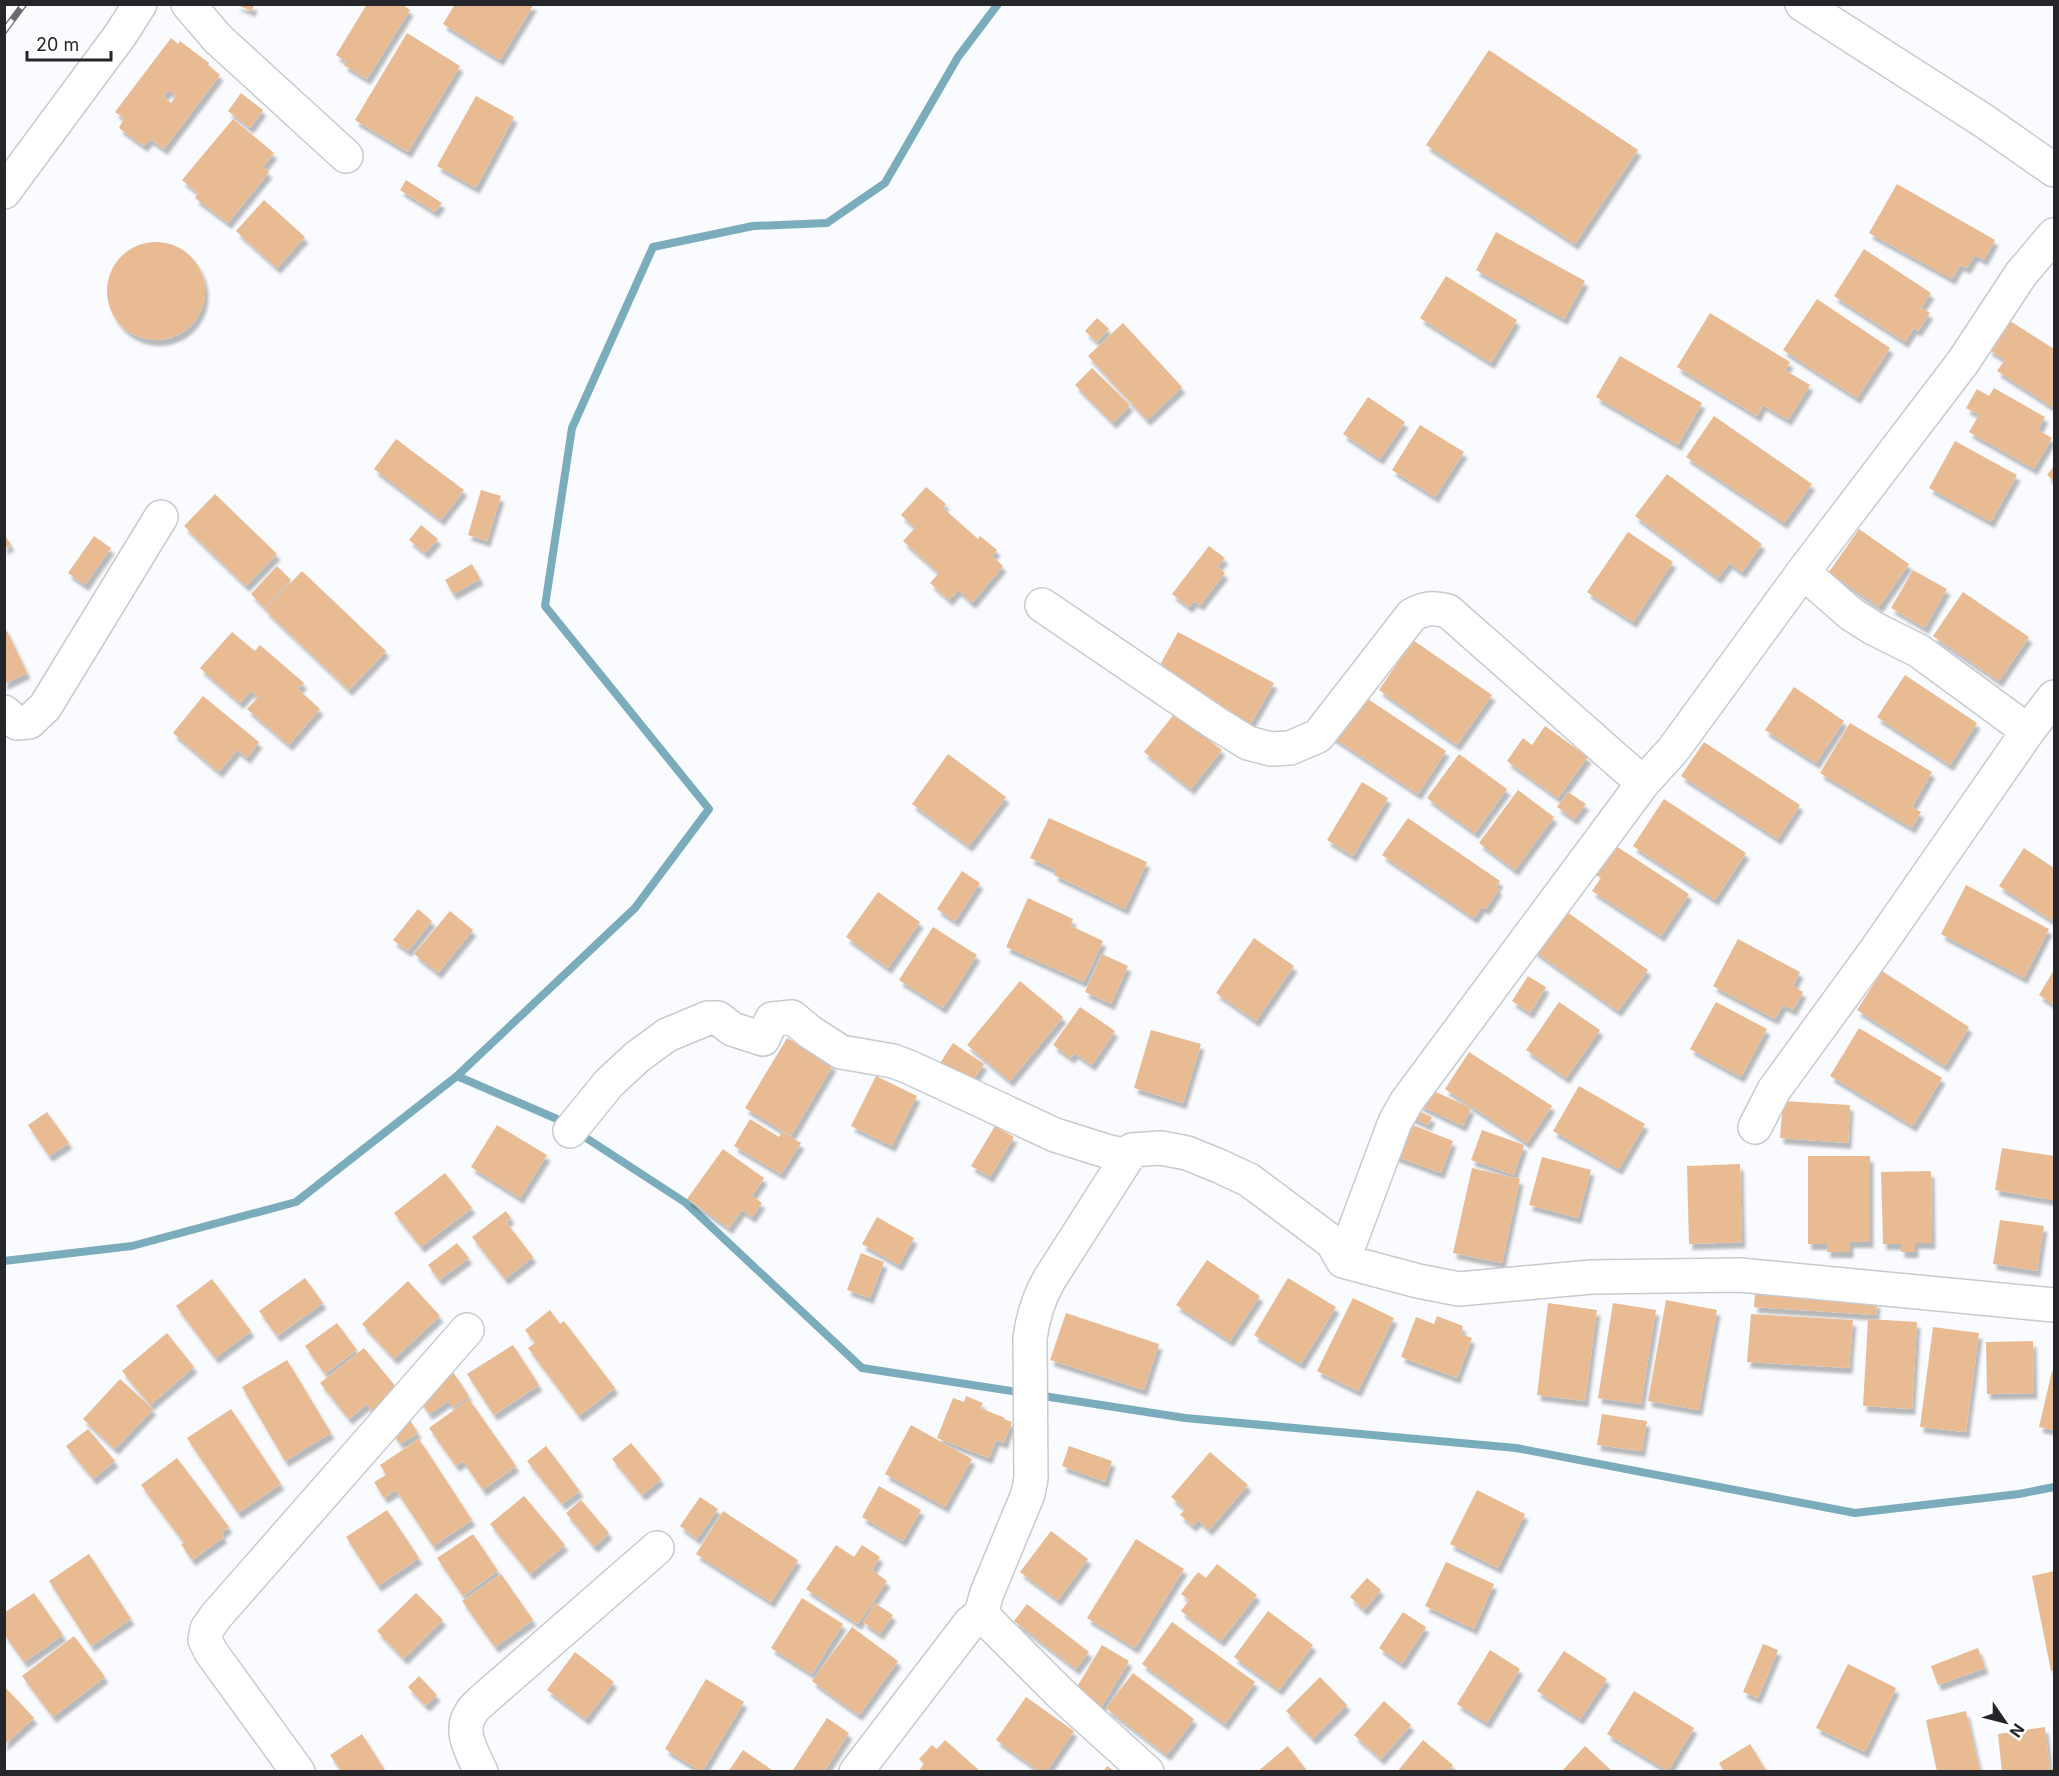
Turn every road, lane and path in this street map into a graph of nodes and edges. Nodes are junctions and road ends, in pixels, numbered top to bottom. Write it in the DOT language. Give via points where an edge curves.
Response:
graph roads {
  1 [pos="140,4"];
  2 [pos="188,4"];
  3 [pos="1802,4"];
  4 [pos="346,156"];
  5 [pos="2055,170"];
  6 [pos="4,192"];
  7 [pos="2055,235"];
  8 [pos="161,517"];
  9 [pos="1803,572"];
  10 [pos="1041,605"];
  11 [pos="2055,697"];
  12 [pos="4,712"];
  13 [pos="2028,731"];
  14 [pos="1643,783"];
  15 [pos="1755,1127"];
  16 [pos="570,1131"];
  17 [pos="1132,1150"];
  18 [pos="1343,1261"];
  19 [pos="2055,1305"];
  20 [pos="467,1330"];
  21 [pos="657,1548"];
  22 [pos="981,1614"];
  23 [pos="298,1772"];
  24 [pos="481,1772"];
  25 [pos="856,1772"];
  26 [pos="1147,1772"];
  1 -- 6 [label="street"];
  2 -- 4 [label="street" via="218,39"];
  3 -- 5 [label="street"];
  7 -- 9 [label="street" via="2021,274 1963,363"];
  8 -- 12 [label="street" via="45,707 29,722 17,723"];
  9 -- 13 [label="street" via="1851,614 1919,651"];
  9 -- 14 [label="street" via="1672,750"];
  10 -- 14 [label="street" via="1214,722 1248,742 1271,749 1290,748 1318,736 1412,615 1423,609 1448,611"];
  11 -- 13 [label="street"];
  13 -- 15 [label="street" via="1774,1090"];
  14 -- 18 [label="street" via="1407,1101 1395,1122"];
  16 -- 17 [label="street" via="609,1083 667,1035 708,1018 718,1018 732,1029 763,1039 772,1019 792,1017 841,1052 909,1067 1055,1135 1124,1155"];
  17 -- 18 [label="street" via="1161,1148 1187,1153 1249,1180 1332,1242"];
  17 -- 22 [label="street" via="1040,1296 1030,1338 1031,1478"];
  18 -- 19 [label="street" via="1459,1289 1591,1277 1740,1275"];
  20 -- 23 [label="street" via="207,1629 205,1640 211,1652"];
  21 -- 24 [label="street" via="470,1713 464,1727"];
  22 -- 25 [label="street" via="970,1623"];
  22 -- 26 [label="street"];
}
